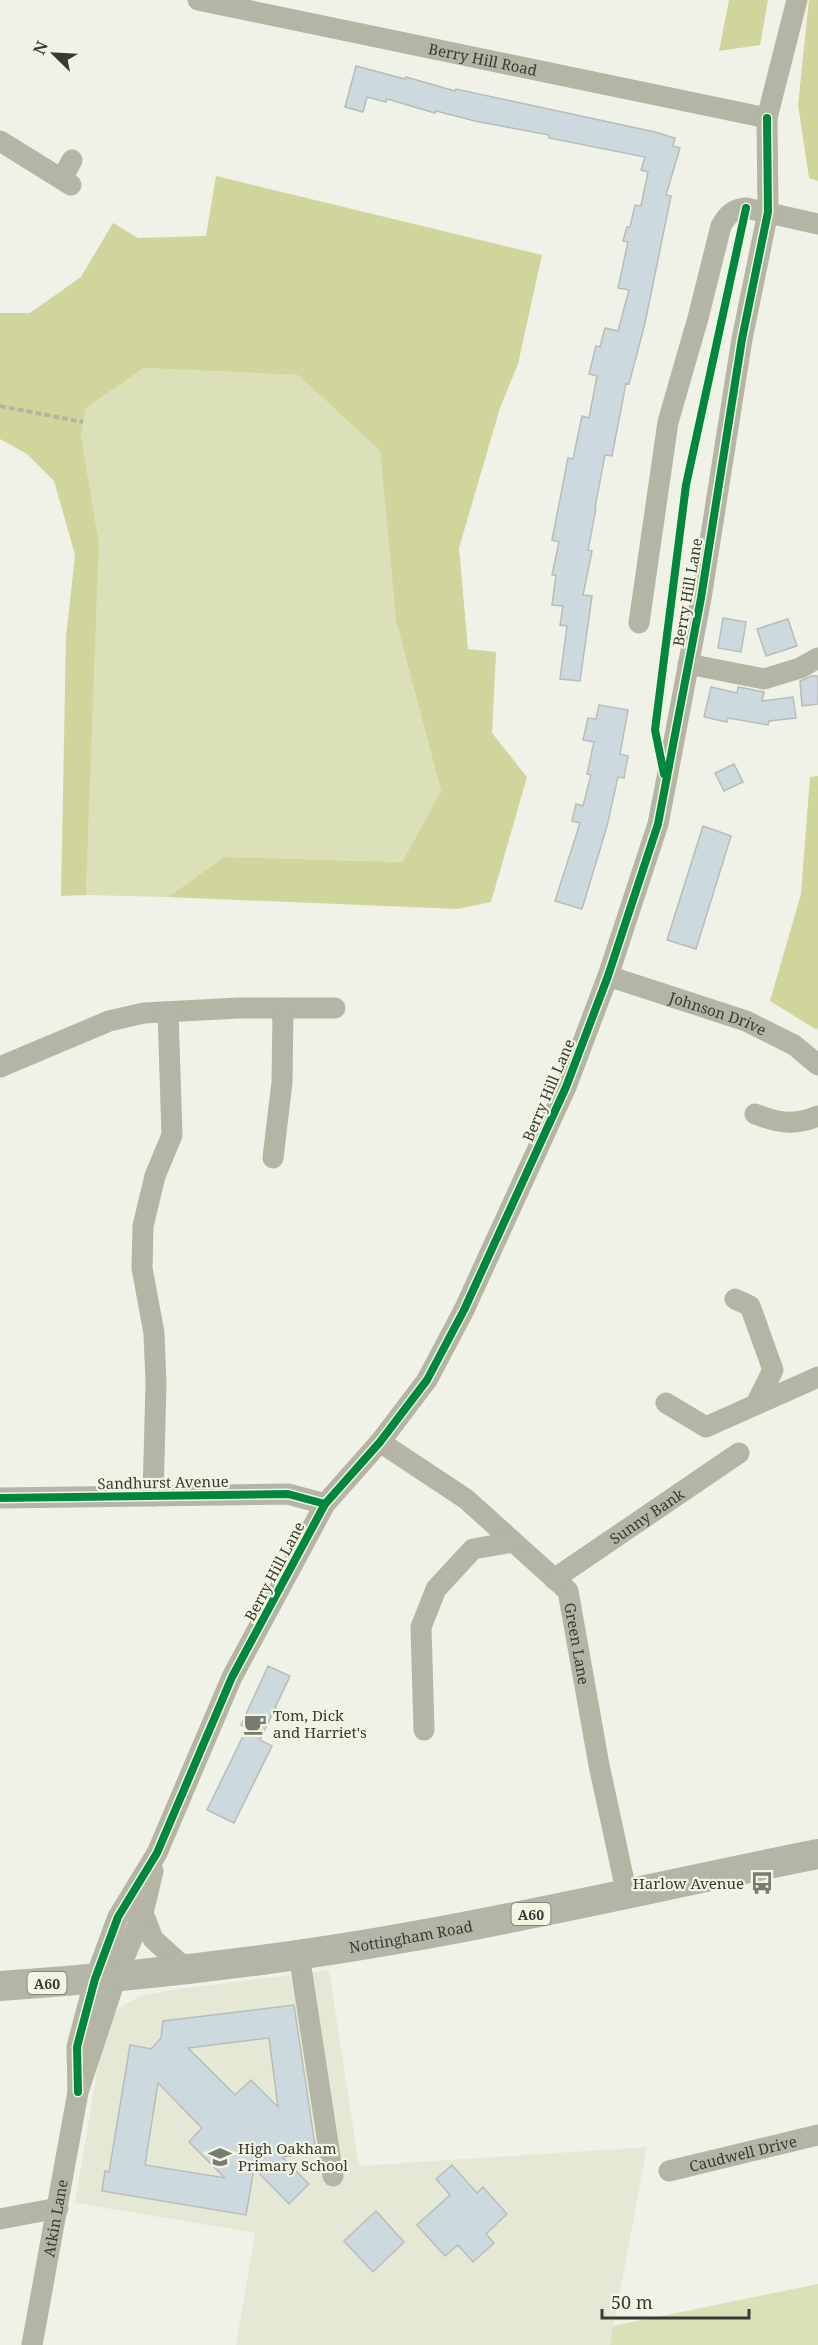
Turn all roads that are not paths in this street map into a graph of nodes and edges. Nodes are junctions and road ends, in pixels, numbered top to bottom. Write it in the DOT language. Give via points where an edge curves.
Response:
graph roads {
  1 [pos="198,0"];
  2 [pos="796,0"];
  3 [pos="767,118"];
  4 [pos="0,141"];
  5 [pos="72,160"];
  6 [pos="768,212"];
  7 [pos="818,224"];
  8 [pos="639,623"];
  9 [pos="818,658"];
  10 [pos="688,664"];
  11 [pos="608,976"];
  12 [pos="335,1008"];
  13 [pos="283,1009"];
  14 [pos="168,1012"];
  15 [pos="818,1065"];
  16 [pos="0,1067"];
  17 [pos="755,1114"];
  18 [pos="818,1116"];
  19 [pos="273,1158"];
  20 [pos="735,1299"];
  21 [pos="818,1377"];
  22 [pos="666,1404"];
  23 [pos="756,1404"];
  24 [pos="380,1442"];
  25 [pos="739,1453"];
  26 [pos="153,1496"];
  27 [pos="0,1498"];
  28 [pos="325,1504"];
  29 [pos="513,1542"];
  30 [pos="554,1579"];
  31 [pos="424,1730"];
  32 [pos="157,1853"];
  33 [pos="818,1854"];
  34 [pos="627,1895"];
  35 [pos="143,1913"];
  36 [pos="299,1954"];
  37 [pos="186,1968"];
  38 [pos="105,1978"];
  39 [pos="0,1986"];
  40 [pos="818,2135"];
  41 [pos="669,2171"];
  42 [pos="333,2176"];
  43 [pos="58,2208"];
  44 [pos="0,2219"];
  45 [pos="32,2345"];
  1 -- 3 [label="street, Berry Hill Road"];
  2 -- 3 [label="street, Berry Hill Lane"];
  3 -- 6 [label="street, Berry Hill Lane"];
  4 -- 5 [label="street" via="67,182"];
  6 -- 7 [label="street"];
  6 -- 8 [label="street" via="734,210 726,216 718,234 699,318 668,422"];
  6 -- 10 [label="street, Berry Hill Lane" via="742,339"];
  9 -- 10 [label="street" via="764,679"];
  10 -- 11 [label="street, Berry Hill Lane" via="658,824"];
  11 -- 15 [label="street, Johnson Drive" via="746,1021 794,1045"];
  11 -- 24 [label="street, Berry Hill Lane" via="566,1088 465,1310 427,1380"];
  12 -- 13 [label="street"];
  13 -- 14 [label="street"];
  13 -- 19 [label="street" via="282,1082"];
  14 -- 16 [label="street" via="109,1021"];
  14 -- 26 [label="street" via="172,1135 155,1176 142,1226 142,1268 154,1333"];
  17 -- 18 [label="street" via="790,1124"];
  20 -- 23 [label="street" via="750,1306 773,1370"];
  21 -- 23 [label="street"];
  22 -- 23 [label="street" via="706,1426"];
  24 -- 28 [label="street, Berry Hill Lane"];
  24 -- 29 [label="street, Green Lane" via="466,1499"];
  25 -- 30 [label="street, Sunny Bank"];
  26 -- 27 [label="street, Sandhurst Avenue"];
  26 -- 28 [label="street, Sandhurst Avenue" via="288,1494"];
  28 -- 32 [label="street, Berry Hill Lane" via="232,1677"];
  29 -- 30 [label="street, Green Lane"];
  29 -- 31 [label="street" via="473,1548 436,1589 421,1628"];
  30 -- 34 [label="street, Green Lane" via="568,1592 598,1765"];
  32 -- 35 [label="street, Berry Hill Lane"];
  32 -- 38 [label="street, Berry Hill Lane" via="122,1908"];
  33 -- 34 [label="highway, Nottingham Road / A60"];
  34 -- 36 [label="highway, Nottingham Road / A60"];
  35 -- 37 [label="street" via="153,1939"];
  35 -- 38 [label="street, Berry Hill Lane"];
  36 -- 37 [label="highway, Nottingham Road / A60"];
  36 -- 42 [label="street"];
  37 -- 38 [label="highway, Nottingham Road / A60"];
  38 -- 39 [label="highway, Nottingham Road / A60"];
  38 -- 43 [label="street, Atkin Lane" via="78,2092"];
  40 -- 41 [label="street, Caudwell Drive"];
  43 -- 44 [label="street"];
  43 -- 45 [label="street, Atkin Lane"];
}
